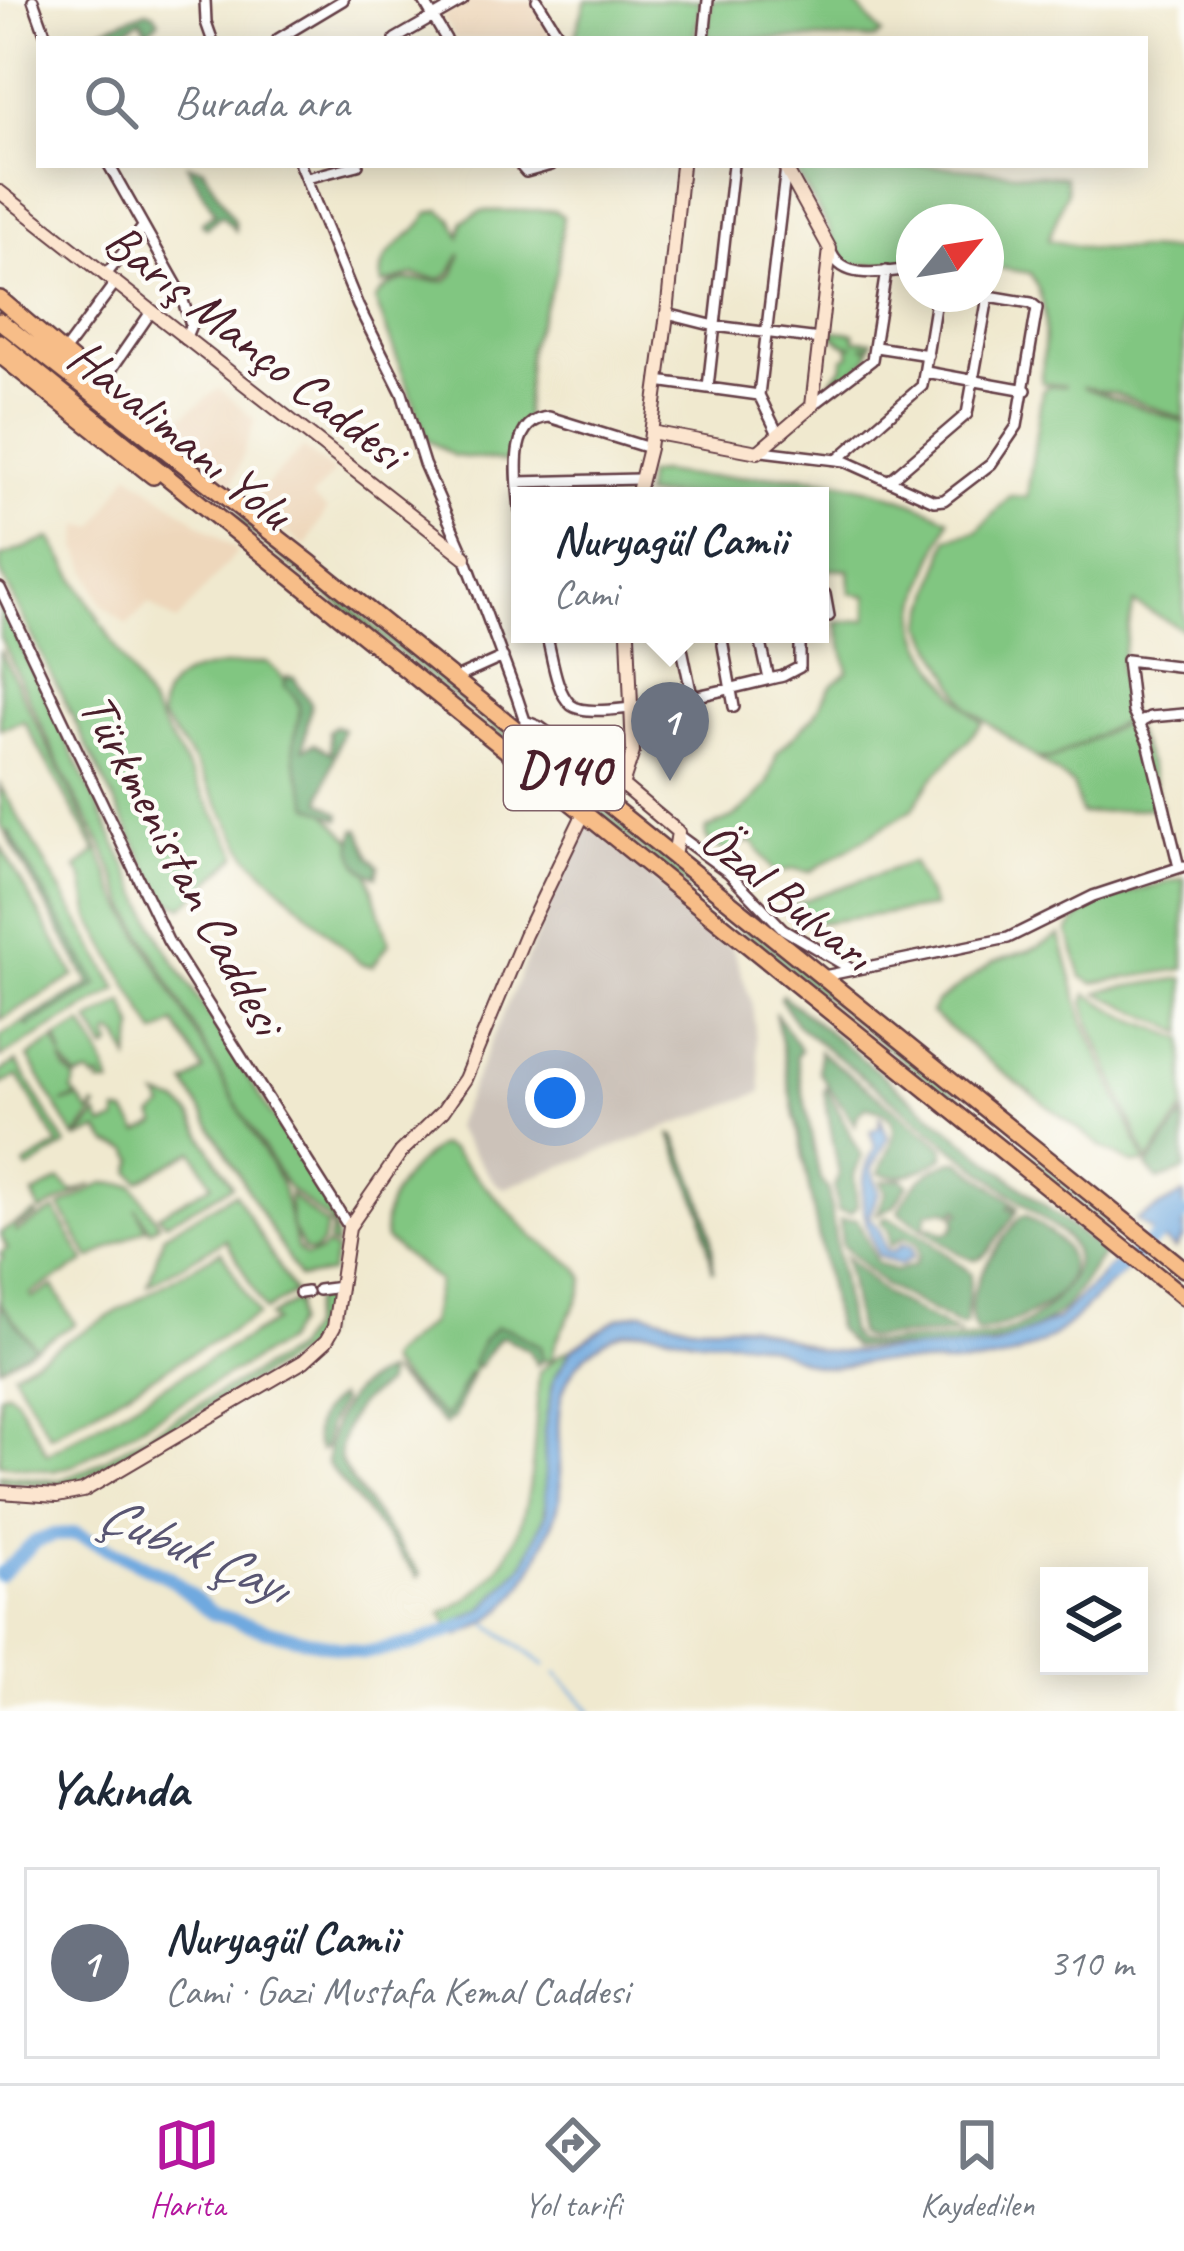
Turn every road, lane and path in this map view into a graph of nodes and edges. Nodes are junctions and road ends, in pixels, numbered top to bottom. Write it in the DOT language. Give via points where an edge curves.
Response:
graph roads {
  1 [pos="32,0"];
  2 [pos="205,0"];
  3 [pos="343,0"];
  4 [pos="423,0"];
  5 [pos="463,0"];
  6 [pos="537,0"];
  7 [pos="708,0"];
  8 [pos="433,18"];
  9 [pos="46,36"];
  10 [pos="211,36"];
  11 [pos="283,36"];
  12 [pos="400,36"];
  13 [pos="444,36"];
  14 [pos="559,36"];
  15 [pos="704,36"];
  16 [pos="111,168"];
  17 [pos="302,168"];
  18 [pos="346,168"];
  19 [pos="682,168"];
  20 [pos="733,168"];
  21 [pos="785,168"];
  22 [pos="786,168"];
  23 [pos="307,178"];
  24 [pos="0,192"];
  25 [pos="143,227"];
  26 [pos="830,249"];
  27 [pos="896,270"];
  28 [pos="886,271"];
  29 [pos="110,279"];
  30 [pos="1004,298"];
  31 [pos="0,299"];
  32 [pos="151,312"];
  33 [pos="934,312"];
  34 [pos="986,312"];
  35 [pos="668,314"];
  36 [pos="0,321"];
  37 [pos="715,326"];
  38 [pos="766,333"];
  39 [pos="185,339"];
  40 [pos="820,340"];
  41 [pos="0,342"];
  42 [pos="876,347"];
  43 [pos="64,352"];
  44 [pos="0,355"];
  45 [pos="928,355"];
  46 [pos="926,373"];
  47 [pos="657,381"];
  48 [pos="974,381"];
  49 [pos="102,383"];
  50 [pos="708,387"];
  51 [pos="1026,390"];
  52 [pos="759,395"];
  53 [pos="812,406"];
  54 [pos="651,432"];
  55 [pos="778,434"];
  56 [pos="649,448"];
  57 [pos="762,451"];
  58 [pos="837,460"];
  59 [pos="639,479"];
  60 [pos="890,480"];
  61 [pos="518,482"];
  62 [pos="206,483"];
  63 [pos="178,484"];
  64 [pos="518,487"];
  65 [pos="638,487"];
  66 [pos="465,557"];
  67 [pos="0,588"];
  68 [pos="309,590"];
  69 [pos="549,643"];
  70 [pos="628,643"];
  71 [pos="681,643"];
  72 [pos="723,643"];
  73 [pos="762,643"];
  74 [pos="800,643"];
  75 [pos="503,657"];
  76 [pos="1184,667"];
  77 [pos="454,679"];
  78 [pos="769,679"];
  79 [pos="731,688"];
  80 [pos="692,696"];
  81 [pos="734,707"];
  82 [pos="629,709"];
  83 [pos="1184,714"];
  84 [pos="1139,723"];
  85 [pos="525,729"];
  86 [pos="622,785"];
  87 [pos="583,814"];
  88 [pos="679,836"];
  89 [pos="674,857"];
  90 [pos="1182,867"];
  91 [pos="850,969"];
  92 [pos="823,976"];
  93 [pos="350,1227"];
  94 [pos="1184,1269"];
  95 [pos="341,1287"];
  96 [pos="308,1292"];
  97 [pos="1184,1297"];
  98 [pos="0,1492"];
  1 -- 9 [label="street"];
  2 -- 10 [label="street"];
  3 -- 11 [label="street"];
  4 -- 8 [label="street"];
  5 -- 8 [label="street"];
  6 -- 14 [label="street"];
  7 -- 15 [label="street"];
  8 -- 12 [label="street"];
  8 -- 13 [label="street"];
  16 -- 25 [label="street"];
  17 -- 23 [label="street"];
  18 -- 23 [label="street"];
  19 -- 35 [label="street"];
  20 -- 37 [label="street"];
  21 -- 38 [label="street"];
  22 -- 26 [label="street"];
  23 -- 66 [label="street"];
  24 -- 29 [label="street, Barış Manço Caddesi"];
  25 -- 29 [label="street"];
  25 -- 39 [label="street" via="179,289 191,326"];
  26 -- 28 [label="street" via="846,271"];
  26 -- 40 [label="street"];
  27 -- 28 [label="street"];
  28 -- 42 [label="street"];
  29 -- 32 [label="street, Barış Manço Caddesi"];
  29 -- 43 [label="street"];
  30 -- 51 [label="street" via="1037,308"];
  31 -- 43 [label="highway"];
  32 -- 39 [label="street, Barış Manço Caddesi"];
  32 -- 49 [label="street"];
  33 -- 45 [label="street"];
  34 -- 48 [label="street"];
  35 -- 37 [label="street"];
  35 -- 47 [label="street"];
  36 -- 62 [label="highway, Özal Bulvarı / D140"];
  37 -- 38 [label="street"];
  37 -- 50 [label="street"];
  38 -- 40 [label="street"];
  38 -- 52 [label="street"];
  39 -- 66 [label="street, Barış Manço Caddesi"];
  40 -- 53 [label="street"];
  41 -- 63 [label="highway, Havalimanı Yolu / D140"];
  42 -- 45 [label="street"];
  42 -- 53 [label="street" via="868,364"];
  43 -- 49 [label="highway"];
  44 -- 63 [label="highway" via="152,475"];
  45 -- 46 [label="street"];
  46 -- 48 [label="street"];
  46 -- 58 [label="street" via="919,390"];
  47 -- 50 [label="street"];
  47 -- 54 [label="street"];
  48 -- 51 [label="street"];
  48 -- 60 [label="street" via="965,417"];
  49 -- 62 [label="highway"];
  50 -- 52 [label="street"];
  51 -- 60 [label="street" via="1017,426 996,459 944,500"];
  52 -- 55 [label="street"];
  53 -- 55 [label="street"];
  54 -- 56 [label="street"];
  54 -- 57 [label="street"];
  55 -- 57 [label="street"];
  56 -- 59 [label="street"];
  56 -- 61 [label="street" via="549,417 529,423"];
  57 -- 58 [label="street"];
  58 -- 60 [label="street"];
  59 -- 61 [label="street"];
  59 -- 65 [label="street"];
  61 -- 64 [label="street"];
  62 -- 77 [label="highway, Özal Bulvarı / D140"];
  63 -- 68 [label="highway, Havalimanı Yolu / D140"];
  66 -- 75 [label="street"];
  67 -- 93 [label="street, Türkmenistan Caddesi" via="168,941"];
  68 -- 87 [label="highway, Özal Bulvarı / D140"];
  69 -- 82 [label="street" via="571,704"];
  70 -- 82 [label="street"];
  71 -- 80 [label="street"];
  72 -- 79 [label="street"];
  73 -- 78 [label="street"];
  74 -- 78 [label="street" via="800,667"];
  75 -- 77 [label="street"];
  75 -- 85 [label="street"];
  76 -- 84 [label="street" via="1127,660"];
  77 -- 85 [label="highway, Özal Bulvarı / D140"];
  78 -- 79 [label="street"];
  79 -- 80 [label="street"];
  79 -- 81 [label="street"];
  80 -- 82 [label="street"];
  82 -- 86 [label="street" via="633,752"];
  83 -- 84 [label="street"];
  84 -- 90 [label="street"];
  85 -- 86 [label="street" via="540,727"];
  85 -- 89 [label="highway, Özal Bulvarı / D140"];
  86 -- 88 [label="street"];
  87 -- 93 [label="street" via="465,1078"];
  87 -- 97 [label="highway, Özal Bulvarı / D140"];
  88 -- 89 [label="street"];
  88 -- 91 [label="street" via="783,928"];
  89 -- 92 [label="highway, Özal Bulvarı / D140"];
  90 -- 91 [label="street" via="1093,896 1008,938"];
  91 -- 92 [label="street"];
  92 -- 94 [label="highway, Özal Bulvarı / D140"];
  93 -- 95 [label="street"];
  95 -- 96 [label="street"];
  95 -- 98 [label="street" via="330,1335 304,1361 83,1491"];
}
